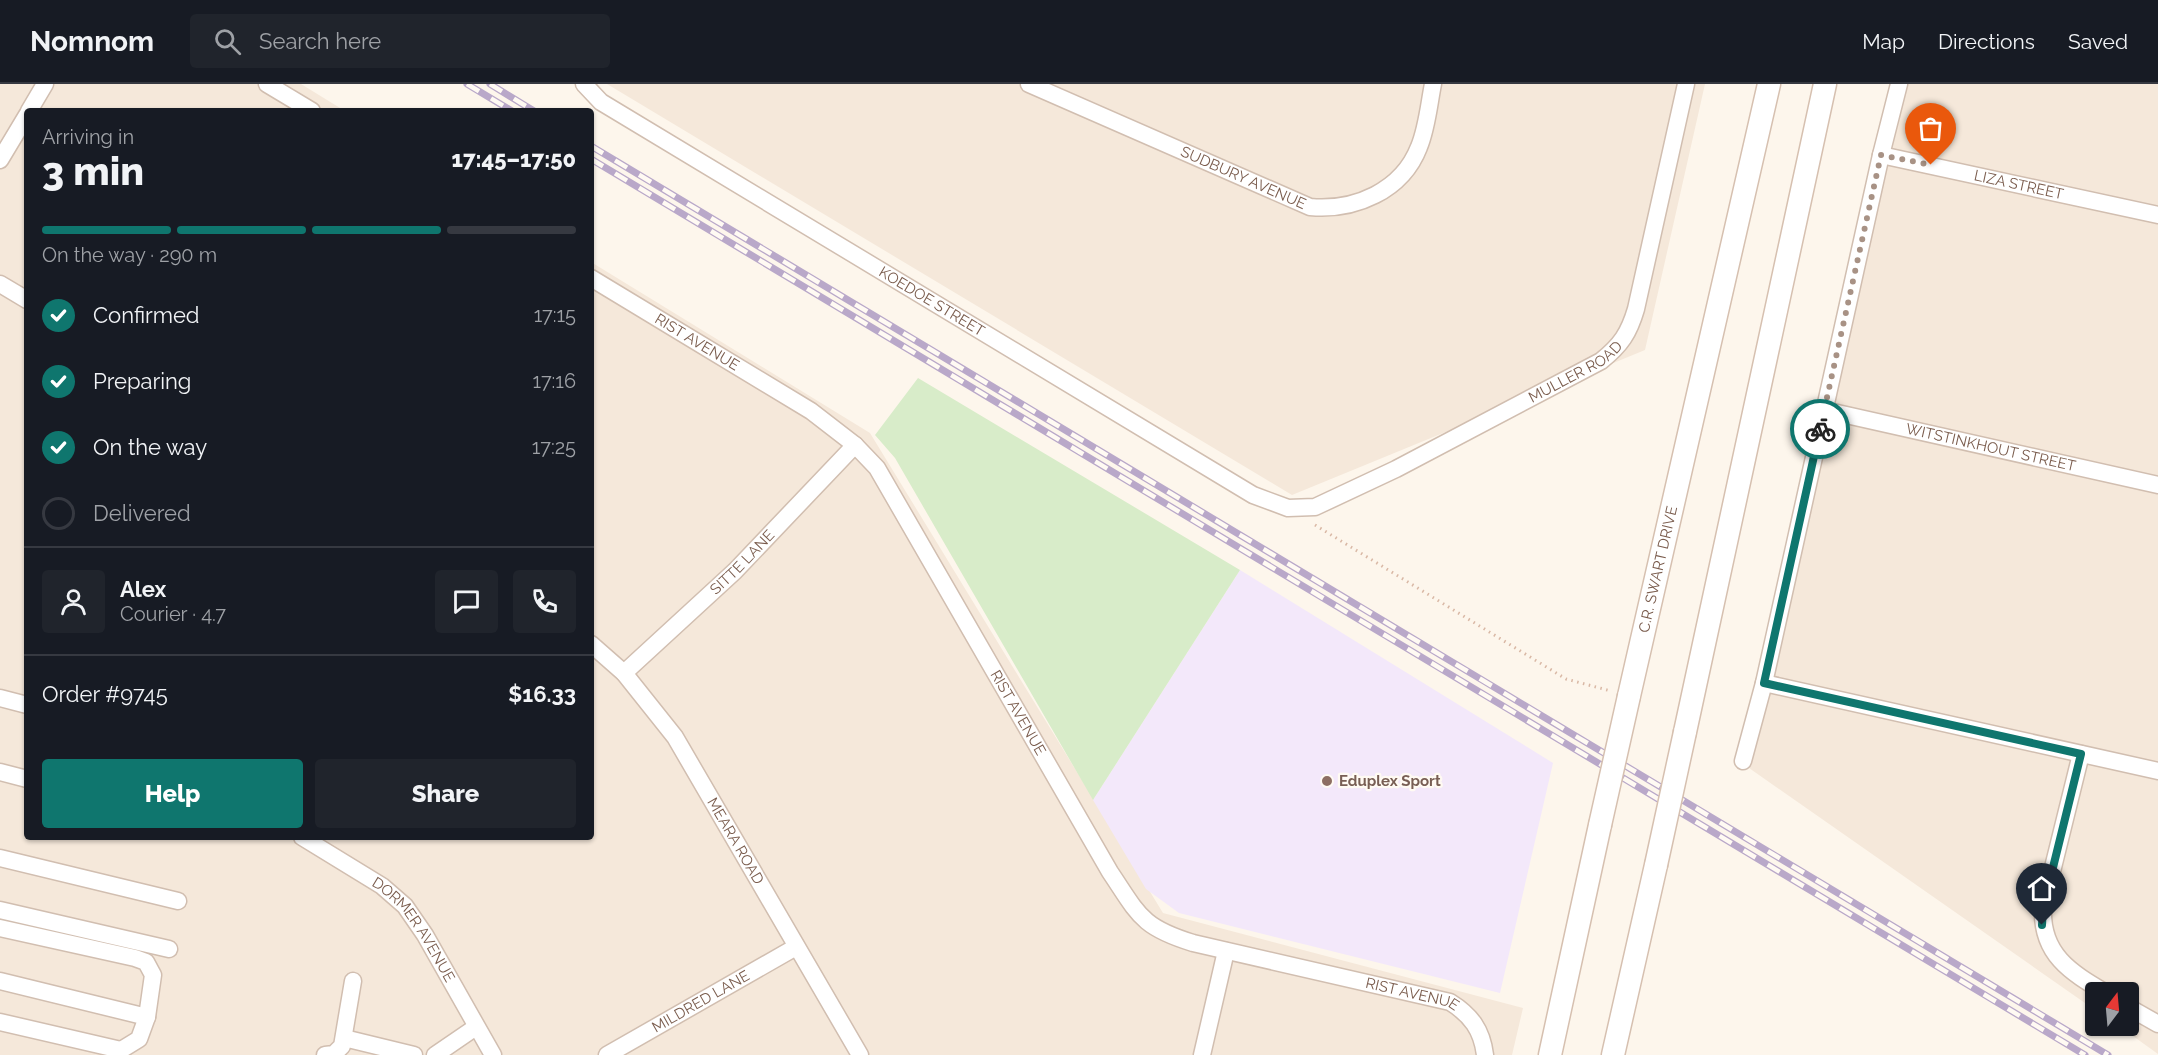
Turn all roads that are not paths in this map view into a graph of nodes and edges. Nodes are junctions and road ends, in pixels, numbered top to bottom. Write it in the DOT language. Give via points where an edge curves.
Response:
graph roads {
  1 [pos="45,84"];
  2 [pos="267,84"];
  3 [pos="584,84"];
  4 [pos="1029,84"];
  5 [pos="1434,84"];
  6 [pos="1686,84"];
  7 [pos="1769,84"];
  8 [pos="1825,84"];
  9 [pos="1899,84"];
  10 [pos="31,108"];
  11 [pos="307,108"];
  12 [pos="24,120"];
  13 [pos="1881,155"];
  14 [pos="0,160"];
  15 [pos="2158,215"];
  16 [pos="594,280"];
  17 [pos="0,284"];
  18 [pos="24,298"];
  19 [pos="1824,410"];
  20 [pos="855,445"];
  21 [pos="2158,485"];
  22 [pos="1288,508"];
  23 [pos="594,647"];
  24 [pos="624,673"];
  25 [pos="1764,683"];
  26 [pos="0,698"];
  27 [pos="24,704"];
  28 [pos="2081,754"];
  29 [pos="1743,761"];
  30 [pos="2158,771"];
  31 [pos="0,772"];
  32 [pos="24,778"];
  33 [pos="307,840"];
  34 [pos="0,858"];
  35 [pos="178,901"];
  36 [pos="0,910"];
  37 [pos="0,928"];
  38 [pos="796,947"];
  39 [pos="169,949"];
  40 [pos="1226,951"];
  41 [pos="0,981"];
  42 [pos="353,981"];
  43 [pos="2088,982"];
  44 [pos="2139,1013"];
  45 [pos="147,1017"];
  46 [pos="0,1022"];
  47 [pos="2158,1024"];
  48 [pos="477,1027"];
  49 [pos="344,1038"];
  50 [pos="122,1053"];
  51 [pos="325,1055"];
  52 [pos="414,1055"];
  53 [pos="435,1055"];
  54 [pos="493,1055"];
  55 [pos="607,1055"];
  56 [pos="860,1055"];
  57 [pos="1202,1055"];
  58 [pos="1485,1055"];
  59 [pos="1550,1055"];
  60 [pos="1613,1055"];
  1 -- 10 [label="street"];
  2 -- 11 [label="street"];
  3 -- 22 [label="street, KOEDOE STREET" via="601,102 1253,495"];
  4 -- 5 [label="street, SUDBURY AVENUE" via="1310,207 1324,208 1344,208 1367,199 1408,168 1419,147"];
  6 -- 22 [label="street, MULLER ROAD" via="1636,309 1619,347 1591,366 1365,484 1315,507"];
  7 -- 59 [label="main road, C.R. SWART DRIVE, bridge"];
  8 -- 60 [label="main road, bridge"];
  9 -- 13 [label="street"];
  12 -- 14 [label="street"];
  13 -- 15 [label="street, LIZA STREET"];
  13 -- 19 [label="street"];
  16 -- 20 [label="street, RIST AVENUE" via="811,411"];
  17 -- 18 [label="street"];
  19 -- 21 [label="street, WITSTINKHOUT STREET"];
  19 -- 25 [label="street"];
  20 -- 24 [label="street, SITTE LANE" via="735,571"];
  20 -- 40 [label="street, RIST AVENUE" via="889,487 1110,872 1143,920 1164,934"];
  23 -- 24 [label="street, MEARA ROAD"];
  24 -- 38 [label="street, MEARA ROAD" via="675,737"];
  25 -- 28 [label="street"];
  25 -- 29 [label="street"];
  26 -- 27 [label="street"];
  28 -- 30 [label="street"];
  28 -- 43 [label="street" via="2042,925 2045,937 2070,971"];
  31 -- 32 [label="street"];
  33 -- 48 [label="street, DORMER AVENUE" via="382,886 405,906"];
  34 -- 35 [label="street"];
  36 -- 39 [label="street"];
  37 -- 45 [label="street" via="146,962 153,975"];
  38 -- 55 [label="street, MILDRED LANE"];
  38 -- 56 [label="street, MEARA ROAD"];
  40 -- 57 [label="street"];
  40 -- 58 [label="street, RIST AVENUE" via="1450,1002 1477,1024"];
  41 -- 45 [label="street"];
  42 -- 49 [label="street"];
  44 -- 47 [label="street"];
  45 -- 50 [label="street" via="139,1039"];
  46 -- 50 [label="street"];
  48 -- 53 [label="street"];
  48 -- 54 [label="street, DORMER AVENUE"];
  49 -- 51 [label="street" via="338,1051"];
  49 -- 52 [label="street"];
}
